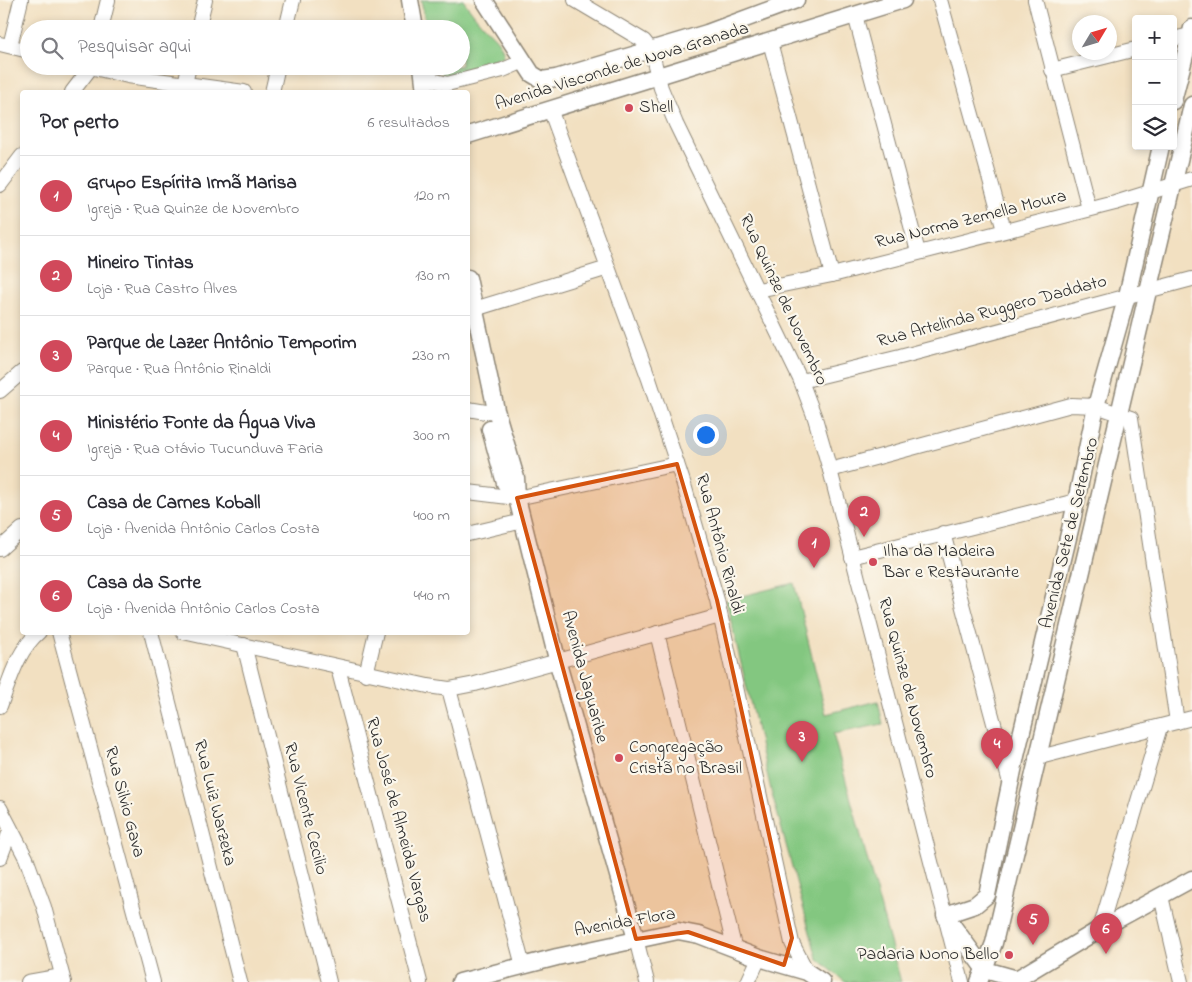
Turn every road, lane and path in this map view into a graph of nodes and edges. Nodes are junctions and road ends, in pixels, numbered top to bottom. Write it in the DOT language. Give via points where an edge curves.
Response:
graph roads {
  1 [pos="21,0"];
  2 [pos="108,0"];
  3 [pos="205,0"];
  4 [pos="293,0"];
  5 [pos="410,0"];
  6 [pos="484,0"];
  7 [pos="575,0"];
  8 [pos="796,0"];
  9 [pos="903,0"];
  10 [pos="940,0"];
  11 [pos="1035,0"];
  12 [pos="855,15"];
  13 [pos="103,20"];
  14 [pos="200,20"];
  15 [pos="288,20"];
  16 [pos="413,20"];
  17 [pos="1191,32"];
  18 [pos="1177,37"];
  19 [pos="770,42"];
  20 [pos="5,45"];
  21 [pos="20,49"];
  22 [pos="651,50"];
  23 [pos="1132,50"];
  24 [pos="524,62"];
  25 [pos="1052,70"];
  26 [pos="84,75"];
  27 [pos="135,75"];
  28 [pos="188,75"];
  29 [pos="276,75"];
  30 [pos="424,75"];
  31 [pos="429,75"];
  32 [pos="656,76"];
  33 [pos="186,84"];
  34 [pos="1177,86"];
  35 [pos="443,88"];
  36 [pos="73,90"];
  37 [pos="230,90"];
  38 [pos="272,90"];
  39 [pos="425,90"];
  40 [pos="1192,105"];
  41 [pos="550,109"];
  42 [pos="470,134"];
  43 [pos="1160,150"];
  44 [pos="20,159"];
  45 [pos="1192,179"];
  46 [pos="0,184"];
  47 [pos="1173,184"];
  48 [pos="1149,193"];
  49 [pos="1089,209"];
  50 [pos="1004,230"];
  51 [pos="918,252"];
  52 [pos="608,268"];
  53 [pos="832,275"];
  54 [pos="1192,279"];
  55 [pos="1149,289"];
  56 [pos="758,290"];
  57 [pos="1127,296"];
  58 [pos="471,310"];
  59 [pos="470,333"];
  60 [pos="20,377"];
  61 [pos="801,380"];
  62 [pos="0,390"];
  63 [pos="1096,406"];
  64 [pos="470,409"];
  65 [pos="491,411"];
  66 [pos="1120,412"];
  67 [pos="677,464"];
  68 [pos="830,470"];
  69 [pos="470,492"];
  70 [pos="517,498"];
  71 [pos="1076,501"];
  72 [pos="523,521"];
  73 [pos="20,531"];
  74 [pos="943,533"];
  75 [pos="470,534"];
  76 [pos="0,549"];
  77 [pos="852,557"];
  78 [pos="720,616"];
  79 [pos="657,633"];
  80 [pos="36,635"];
  81 [pos="60,635"];
  82 [pos="152,635"];
  83 [pos="220,635"];
  84 [pos="375,635"];
  85 [pos="244,645"];
  86 [pos="558,661"];
  87 [pos="338,668"];
  88 [pos="366,674"];
  89 [pos="449,689"];
  90 [pos="0,706"];
  91 [pos="1192,718"];
  92 [pos="1178,722"];
  93 [pos="1160,727"];
  94 [pos="1018,751"];
  95 [pos="1036,758"];
  96 [pos="1010,784"];
  97 [pos="0,808"];
  98 [pos="10,831"];
  99 [pos="0,858"];
  100 [pos="1192,880"];
  101 [pos="1162,896"];
  102 [pos="945,915"];
  103 [pos="1100,929"];
  104 [pos="636,939"];
  105 [pos="792,943"];
  106 [pos="734,946"];
  107 [pos="759,958"];
  108 [pos="784,965"];
  109 [pos="523,966"];
  110 [pos="807,972"];
  111 [pos="982,976"];
  112 [pos="498,978"];
  113 [pos="63,979"];
  114 [pos="1015,981"];
  115 [pos="28,982"];
  116 [pos="153,982"];
  117 [pos="240,982"];
  118 [pos="329,982"];
  119 [pos="420,982"];
  120 [pos="460,982"];
  121 [pos="647,982"];
  122 [pos="748,982"];
  123 [pos="822,982"];
  124 [pos="962,982"];
  125 [pos="1181,982"];
  1 -- 20 [label="street"];
  2 -- 13 [label="street"];
  3 -- 14 [label="street"];
  4 -- 15 [label="street"];
  5 -- 16 [label="main road"];
  6 -- 24 [label="main road"];
  7 -- 22 [label="street" via="644,41"];
  8 -- 22 [label="main road"];
  9 -- 12 [label="main road, Avenida Visconde de Nova Granada"];
  10 -- 50 [label="street"];
  11 -- 25 [label="street"];
  12 -- 19 [label="main road, Avenida Visconde de Nova Granada"];
  12 -- 51 [label="street"];
  17 -- 18 [label="street"];
  17 -- 34 [label="main road"];
  19 -- 32 [label="main road, Avenida Visconde de Nova Granada"];
  19 -- 53 [label="street"];
  20 -- 21 [label="street"];
  22 -- 24 [label="main road" via="549,79 536,77"];
  22 -- 32 [label="street, Rua Quinze de Novembro"];
  23 -- 25 [label="street"];
  24 -- 35 [label="street"];
  25 -- 49 [label="street"];
  26 -- 36 [label="street"];
  27 -- 33 [label="street"];
  28 -- 33 [label="street"];
  29 -- 38 [label="street"];
  30 -- 39 [label="main road"];
  31 -- 35 [label="street"];
  32 -- 41 [label="main road, Avenida Visconde de Nova Granada"];
  32 -- 56 [label="street, Rua Quinze de Novembro" via="685,143"];
  33 -- 37 [label="street"];
  40 -- 47 [label="main road, Avenida Sete de Setembro"];
  41 -- 42 [label="main road, Avenida Visconde de Nova Granada"];
  41 -- 52 [label="street, Rua Antônio Rinaldi"];
  43 -- 48 [label="main road, Avenida Sete de Setembro"];
  44 -- 46 [label="street"];
  45 -- 47 [label="street, Rua Norma Zemella Moura"];
  47 -- 48 [label="street, Rua Norma Zemella Moura"];
  47 -- 55 [label="main road, Avenida Sete de Setembro"];
  48 -- 49 [label="street, Rua Norma Zemella Moura"];
  48 -- 57 [label="main road, Avenida Sete de Setembro"];
  49 -- 50 [label="street, Rua Norma Zemella Moura"];
  50 -- 51 [label="street, Rua Norma Zemella Moura"];
  51 -- 53 [label="street, Rua Norma Zemella Moura"];
  52 -- 58 [label="street"];
  52 -- 67 [label="street, Rua Antônio Rinaldi"];
  53 -- 56 [label="street, Rua Norma Zemella Moura"];
  54 -- 55 [label="street, Rua Artelinda Ruggero Daddato"];
  55 -- 57 [label="street, Rua Artelinda Ruggero Daddato"];
  55 -- 66 [label="main road, Avenida Sete de Setembro"];
  56 -- 61 [label="street, Rua Quinze de Novembro"];
  57 -- 61 [label="street, Rua Artelinda Ruggero Daddato"];
  57 -- 63 [label="main road, Avenida Sete de Setembro"];
  58 -- 65 [label="main road, Avenida Jaguaribe"];
  59 -- 65 [label="main road, Avenida Jaguaribe"];
  60 -- 62 [label="street"];
  61 -- 68 [label="street, Rua Quinze de Novembro"];
  63 -- 66 [label="street"];
  63 -- 68 [label="street" via="1072,405"];
  63 -- 71 [label="main road, Avenida Sete de Setembro"];
  64 -- 65 [label="street"];
  65 -- 70 [label="main road, Avenida Jaguaribe" via="505,483"];
  66 -- 92 [label="street" via="1134,421"];
  66 -- 95 [label="main road, Avenida Sete de Setembro"];
  67 -- 70 [label="street"];
  67 -- 78 [label="street, Rua Antônio Rinaldi"];
  68 -- 77 [label="street, Rua Quinze de Novembro"];
  69 -- 70 [label="street"];
  70 -- 72 [label="main road, Avenida Jaguaribe"];
  71 -- 74 [label="street"];
  71 -- 94 [label="main road, Avenida Sete de Setembro"];
  72 -- 75 [label="street"];
  72 -- 86 [label="main road, Avenida Jaguaribe"];
  73 -- 76 [label="street"];
  74 -- 77 [label="street"];
  74 -- 96 [label="street"];
  77 -- 102 [label="street, Rua Quinze de Novembro"];
  78 -- 79 [label="street"];
  78 -- 105 [label="street, Rua Antônio Rinaldi"];
  79 -- 86 [label="street"];
  79 -- 106 [label="street"];
  80 -- 90 [label="street" via="20,656"];
  81 -- 116 [label="street, Rua Silvio Gava"];
  82 -- 117 [label="street, Rua Luiz Warzeka"];
  83 -- 85 [label="street"];
  84 -- 88 [label="street"];
  85 -- 87 [label="street"];
  85 -- 118 [label="street, Rua Vicente Cecilio"];
  86 -- 89 [label="street"];
  86 -- 104 [label="main road, Avenida Jaguaribe"];
  87 -- 88 [label="street"];
  87 -- 119 [label="street, Rua José de Almeida Vargas"];
  88 -- 89 [label="street"];
  89 -- 109 [label="street"];
  91 -- 92 [label="street"];
  92 -- 93 [label="street"];
  93 -- 95 [label="street"];
  93 -- 103 [label="street"];
  94 -- 95 [label="main road" via="1029,748"];
  94 -- 96 [label="main road, Avenida Sete de Setembro"];
  95 -- 111 [label="main road, Avenida Sete de Setembro" via="994,943"];
  96 -- 102 [label="main road, Avenida Sete de Setembro" via="987,894 975,905"];
  97 -- 98 [label="street"];
  98 -- 99 [label="street"];
  98 -- 113 [label="street" via="26,858 44,907"];
  100 -- 101 [label="main road"];
  101 -- 103 [label="main road"];
  101 -- 125 [label="street"];
  102 -- 111 [label="main road"];
  102 -- 124 [label="street, Rua Quinze de Novembro"];
  103 -- 114 [label="main road"];
  104 -- 106 [label="main road, Avenida Flora" via="678,931"];
  104 -- 109 [label="main road, Avenida Flora"];
  104 -- 121 [label="street, Avenida Jaguaribe"];
  105 -- 108 [label="street"];
  105 -- 110 [label="street, Rua Antônio Rinaldi"];
  106 -- 107 [label="main road, Avenida Flora"];
  107 -- 108 [label="main road, Avenida Flora"];
  107 -- 122 [label="street"];
  108 -- 110 [label="main road, Avenida Flora"];
  109 -- 112 [label="main road, Avenida Flora"];
  110 -- 123 [label="main road, Avenida Flora"];
  111 -- 114 [label="main road"];
  112 -- 120 [label="main road, Avenida Flora"];
  113 -- 115 [label="street"];
}
